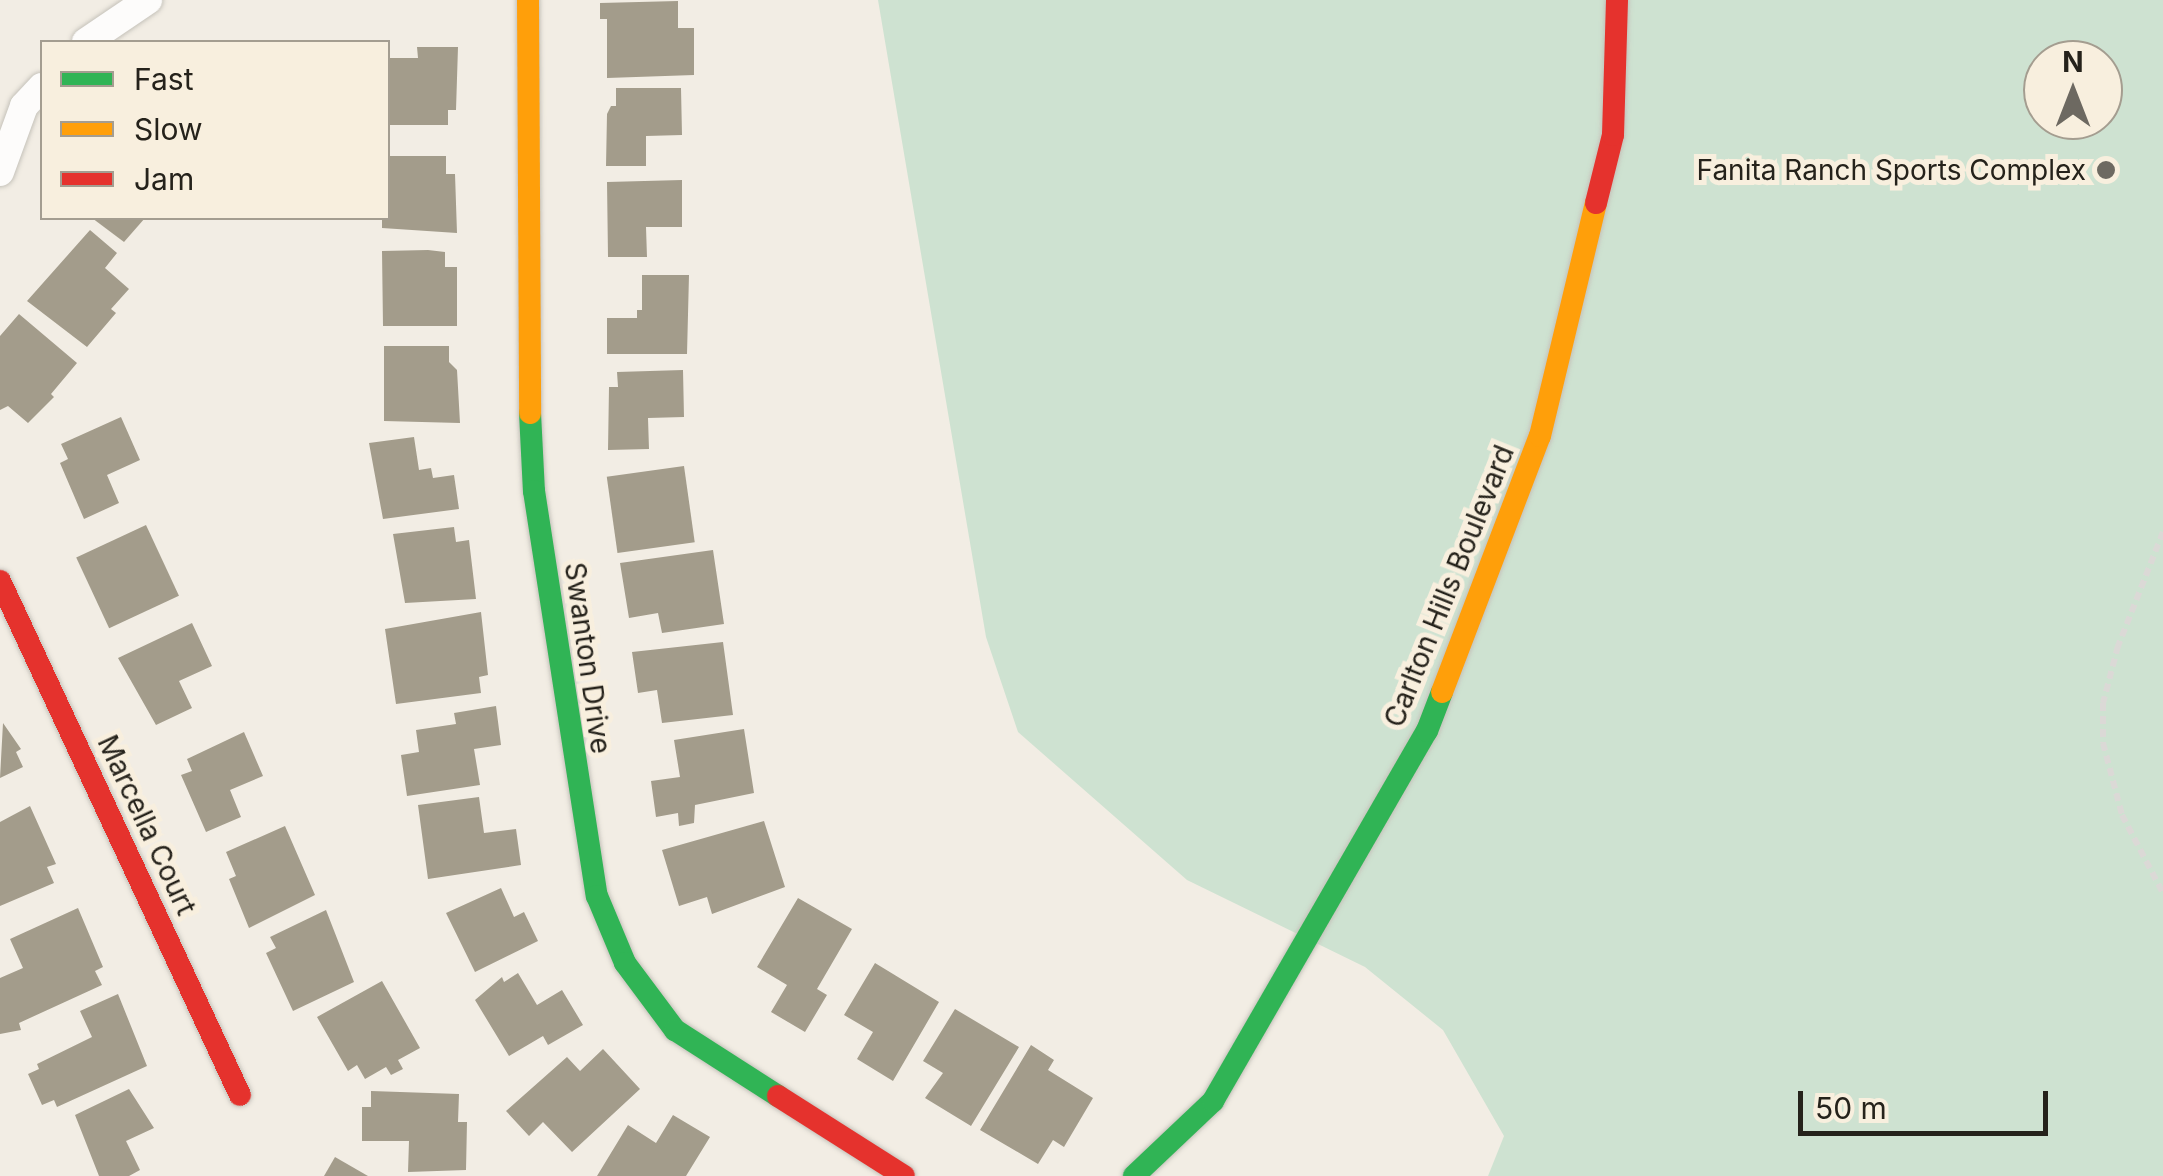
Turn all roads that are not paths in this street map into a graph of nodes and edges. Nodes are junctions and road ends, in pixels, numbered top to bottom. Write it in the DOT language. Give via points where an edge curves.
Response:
graph roads {
  1 [pos="148,0"];
  2 [pos="528,0"];
  3 [pos="1617,0"];
  4 [pos="89,40"];
  5 [pos="40,89"];
  6 [pos="0,172"];
  7 [pos="0,581"];
  8 [pos="240,1096"];
  9 [pos="904,1176"];
  10 [pos="1134,1176"];
  1 -- 4 [label="street"];
  2 -- 9 [label="street, Swanton Drive" via="534,491 597,896 625,963 675,1030"];
  3 -- 10 [label="street, Carlton Hills Boulevard" via="1614,135 1540,436 1427,731 1213,1101"];
  5 -- 6 [label="street" via="24,106"];
  7 -- 8 [label="street, Marcella Court"];
}
